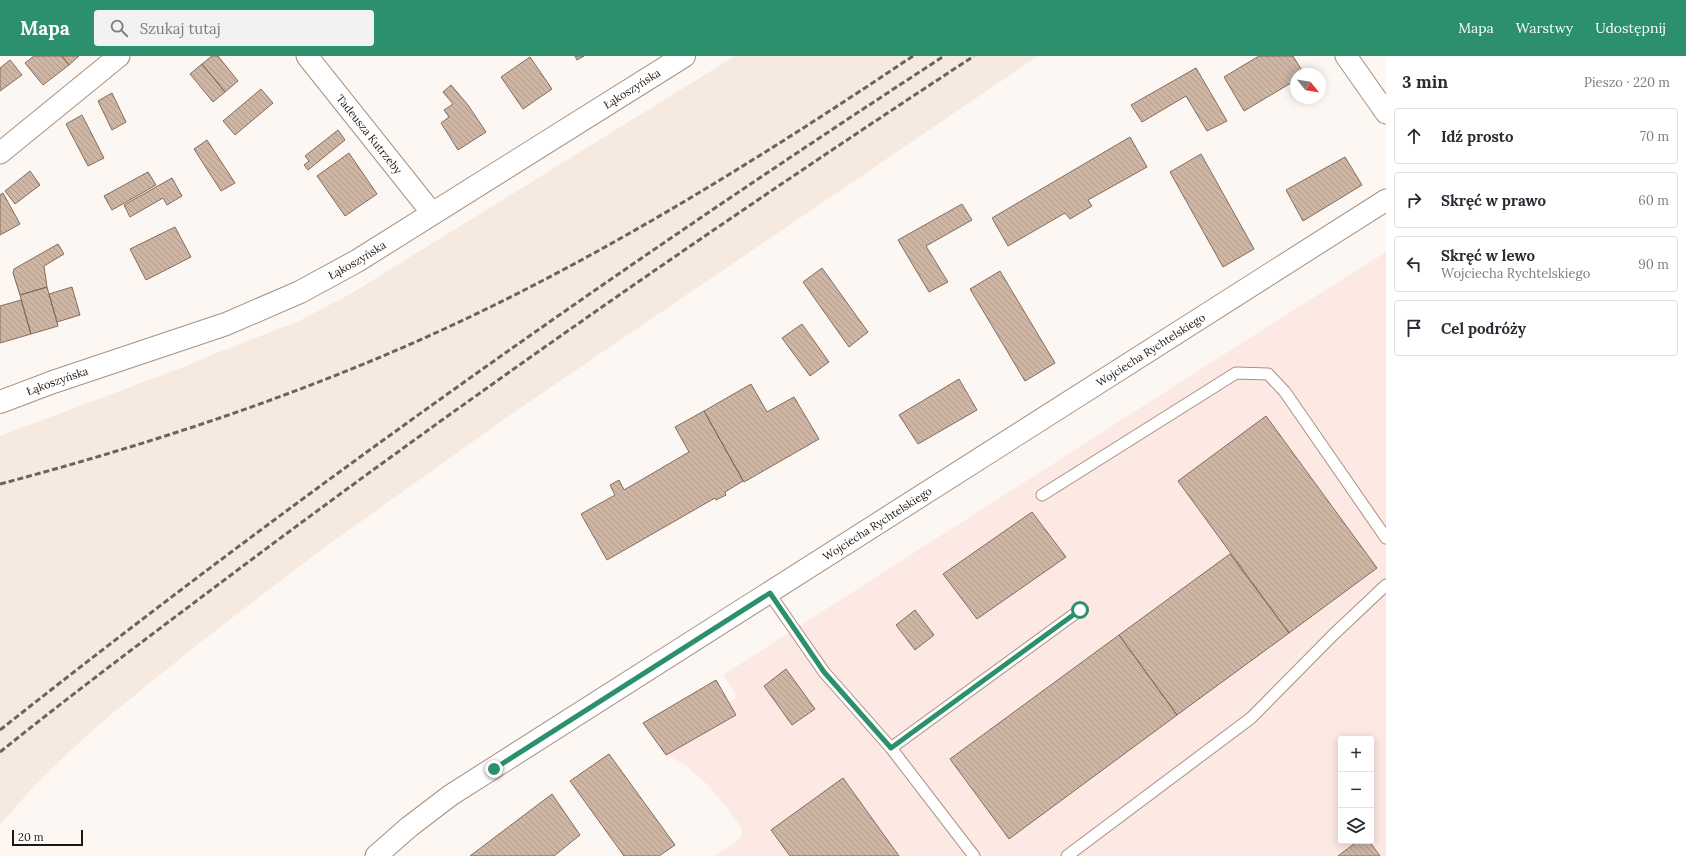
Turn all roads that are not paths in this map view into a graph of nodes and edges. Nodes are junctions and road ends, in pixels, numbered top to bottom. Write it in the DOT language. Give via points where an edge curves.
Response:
graph roads {
  1 [pos="118,56"];
  2 [pos="307,56"];
  3 [pos="684,56"];
  4 [pos="1346,56"];
  5 [pos="1386,113"];
  6 [pos="0,153"];
  7 [pos="1386,200"];
  8 [pos="432,213"];
  9 [pos="0,402"];
  10 [pos="1042,496"];
  11 [pos="1386,538"];
  12 [pos="1386,585"];
  13 [pos="770,593"];
  14 [pos="1080,610"];
  15 [pos="891,748"];
  16 [pos="376,856"];
  17 [pos="974,856"];
  18 [pos="1067,856"];
  1 -- 6 [label="street"];
  2 -- 8 [label="street, Tadeusza Kutrzeby"];
  3 -- 8 [label="street, Łąkoszyńska"];
  4 -- 5 [label="street"];
  7 -- 13 [label="street, Wojciecha Rychtelskiego"];
  8 -- 9 [label="street, Łąkoszyńska" via="357,261 300,292 226,324"];
  10 -- 11 [label="lane" via="1236,373 1268,374 1285,392"];
  12 -- 18 [label="lane" via="1251,718"];
  13 -- 15 [label="lane" via="824,672"];
  13 -- 16 [label="street, Wojciecha Rychtelskiego" via="451,795"];
  14 -- 15 [label="lane"];
  15 -- 17 [label="lane"];
}
